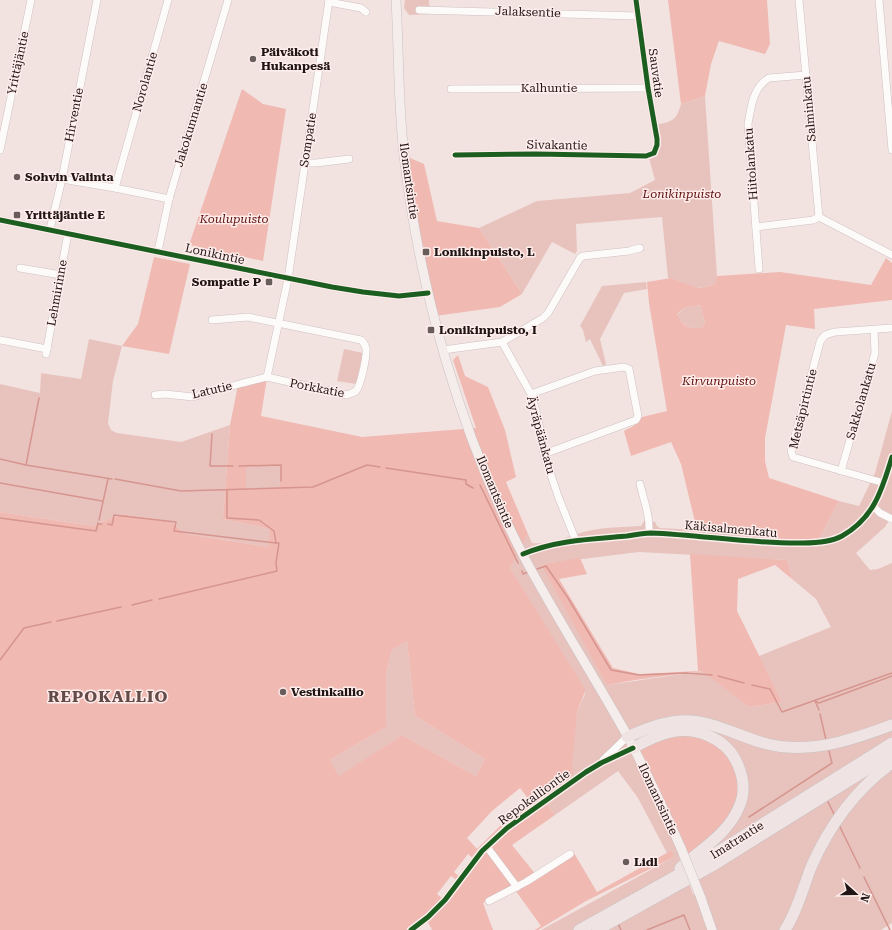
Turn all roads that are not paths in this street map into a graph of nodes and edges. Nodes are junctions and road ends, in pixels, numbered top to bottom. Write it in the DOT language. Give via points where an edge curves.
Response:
graph roads {
  1 [pos="32,0"];
  2 [pos="97,0"];
  3 [pos="168,0"];
  4 [pos="228,0"];
  5 [pos="396,0"];
  6 [pos="400,0"];
  7 [pos="636,0"];
  8 [pos="799,0"];
  9 [pos="880,0"];
  10 [pos="329,1"];
  11 [pos="419,10"];
  12 [pos="366,12"];
  13 [pos="638,16"];
  14 [pos="398,17"];
  15 [pos="806,75"];
  16 [pos="648,88"];
  17 [pos="451,89"];
  18 [pos="0,150"];
  19 [pos="656,150"];
  20 [pos="892,150"];
  21 [pos="455,155"];
  22 [pos="349,159"];
  23 [pos="305,163"];
  24 [pos="62,179"];
  25 [pos="115,188"];
  26 [pos="168,199"];
  27 [pos="819,217"];
  28 [pos="0,220"];
  29 [pos="756,227"];
  30 [pos="50,229"];
  31 [pos="68,233"];
  32 [pos="640,248"];
  33 [pos="158,251"];
  34 [pos="892,255"];
  35 [pos="20,268"];
  36 [pos="759,269"];
  37 [pos="61,275"];
  38 [pos="288,279"];
  39 [pos="428,293"];
  40 [pos="212,320"];
  41 [pos="279,322"];
  42 [pos="892,328"];
  43 [pos="874,330"];
  44 [pos="0,340"];
  45 [pos="502,342"];
  46 [pos="443,350"];
  47 [pos="267,377"];
  48 [pos="531,394"];
  49 [pos="155,395"];
  50 [pos="544,454"];
  51 [pos="892,457"];
  52 [pos="841,471"];
  53 [pos="884,483"];
  54 [pos="640,484"];
  55 [pos="874,507"];
  56 [pos="892,519"];
  57 [pos="649,533"];
  58 [pos="576,541"];
  59 [pos="523,554"];
  60 [pos="892,725"];
  61 [pos="627,737"];
  62 [pos="892,743"];
  63 [pos="633,748"];
  64 [pos="892,754"];
  65 [pos="601,763"];
  66 [pos="892,763"];
  67 [pos="487,847"];
  68 [pos="570,854"];
  69 [pos="664,884"];
  70 [pos="517,887"];
  71 [pos="488,901"];
  72 [pos="410,930"];
  73 [pos="579,930"];
  74 [pos="597,930"];
  75 [pos="712,930"];
  76 [pos="785,930"];
  1 -- 18 [label="street, Yrittäjäntie"];
  2 -- 24 [label="street, Hirventie"];
  3 -- 25 [label="street, Norolantie"];
  4 -- 26 [label="street, Jakokunnantie"];
  5 -- 14 [label="main road, Ilomantsintie"];
  6 -- 14 [label="main road, Ilomantsintie"];
  7 -- 13 [label="street, Sauvatie"];
  8 -- 15 [label="street, Salminkatu"];
  9 -- 20 [label="street"];
  10 -- 12 [label="street" via="361,8"];
  10 -- 23 [label="street, Sompatie"];
  11 -- 13 [label="street, Jalaksentie"];
  13 -- 16 [label="street, Sauvatie"];
  14 -- 39 [label="main road, Ilomantsintie" via="399,97 404,155 413,219"];
  15 -- 27 [label="street, Salminkatu"];
  15 -- 29 [label="street, Hiitolankatu" via="769,78 760,86 754,99 748,124"];
  16 -- 17 [label="street, Kalhuntie"];
  16 -- 19 [label="street, Sauvatie" via="657,139"];
  19 -- 21 [label="street, Sivakantie" via="646,156"];
  22 -- 23 [label="street"];
  23 -- 38 [label="street, Sompatie"];
  24 -- 25 [label="street"];
  24 -- 30 [label="street, Hirventie"];
  25 -- 26 [label="street"];
  26 -- 33 [label="street, Jakokunnantie"];
  27 -- 29 [label="street" via="813,220"];
  27 -- 34 [label="street"];
  28 -- 30 [label="street, Lonikintie"];
  29 -- 36 [label="street, Hiitolankatu"];
  30 -- 31 [label="street, Lonikintie"];
  31 -- 33 [label="street, Lonikintie"];
  31 -- 37 [label="street, Lehmirinne"];
  32 -- 45 [label="street" via="580,258 548,313"];
  33 -- 38 [label="street, Lonikintie"];
  35 -- 37 [label="street"];
  37 -- 44 [label="street, Lehmirinne" via="47,352"];
  38 -- 39 [label="street, Lonikintie" via="393,295"];
  38 -- 41 [label="street"];
  39 -- 46 [label="main road, Ilomantsintie"];
  40 -- 41 [label="street" via="248,317"];
  41 -- 47 [label="street"];
  41 -- 47 [label="street, Porkkatie" via="358,338 364,343 366,353 360,384 352,394 347,395"];
  42 -- 43 [label="street, Metsäpirtintie"];
  43 -- 52 [label="street, Sakkolankatu" via="875,353"];
  43 -- 52 [label="street, Metsäpirtintie" via="835,332 823,336 792,446 793,457"];
  45 -- 46 [label="street"];
  45 -- 48 [label="street, Äyräpäänkatu"];
  46 -- 59 [label="main road, Ilomantsintie" via="484,469"];
  47 -- 49 [label="street, Latutie" via="193,397"];
  48 -- 50 [label="street, Äyräpäänkatu"];
  48 -- 50 [label="street" via="595,371 624,367 628,369 638,416 636,420"];
  50 -- 58 [label="street, Äyräpäänkatu"];
  51 -- 53 [label="street, Käkisalmenkatu"];
  52 -- 53 [label="street, Metsäpirtintie"];
  53 -- 55 [label="street, Käkisalmenkatu"];
  54 -- 57 [label="street" via="648,513"];
  55 -- 56 [label="street"];
  55 -- 57 [label="street, Käkisalmenkatu" via="860,523 840,537 818,542 782,543"];
  57 -- 58 [label="street, Käkisalmenkatu"];
  58 -- 59 [label="street, Käkisalmenkatu" via="534,549"];
  59 -- 61 [label="main road, Ilomantsintie"];
  60 -- 61 [label="highway" via="847,741 803,747 774,746 692,721 664,723"];
  61 -- 63 [label="main road, Ilomantsintie"];
  61 -- 65 [label="street, Repokalliontie"];
  62 -- 69 [label="highway, Imatrantie"];
  63 -- 65 [label="street, Repokalliontie"];
  63 -- 69 [label="highway" via="668,732 703,734 712,737 731,752 742,775 740,806 730,824"];
  63 -- 75 [label="main road, Ilomantsintie, bridge" via="681,848"];
  64 -- 74 [label="highway, Imatrantie" via="712,866"];
  65 -- 67 [label="street, Repokalliontie" via="519,818"];
  66 -- 76 [label="highway" via="866,785 837,820 819,851"];
  67 -- 70 [label="street"];
  67 -- 72 [label="street, Repokalliontie" via="445,900"];
  68 -- 70 [label="street"];
  69 -- 73 [label="highway, Imatrantie"];
  70 -- 71 [label="street"];
}
